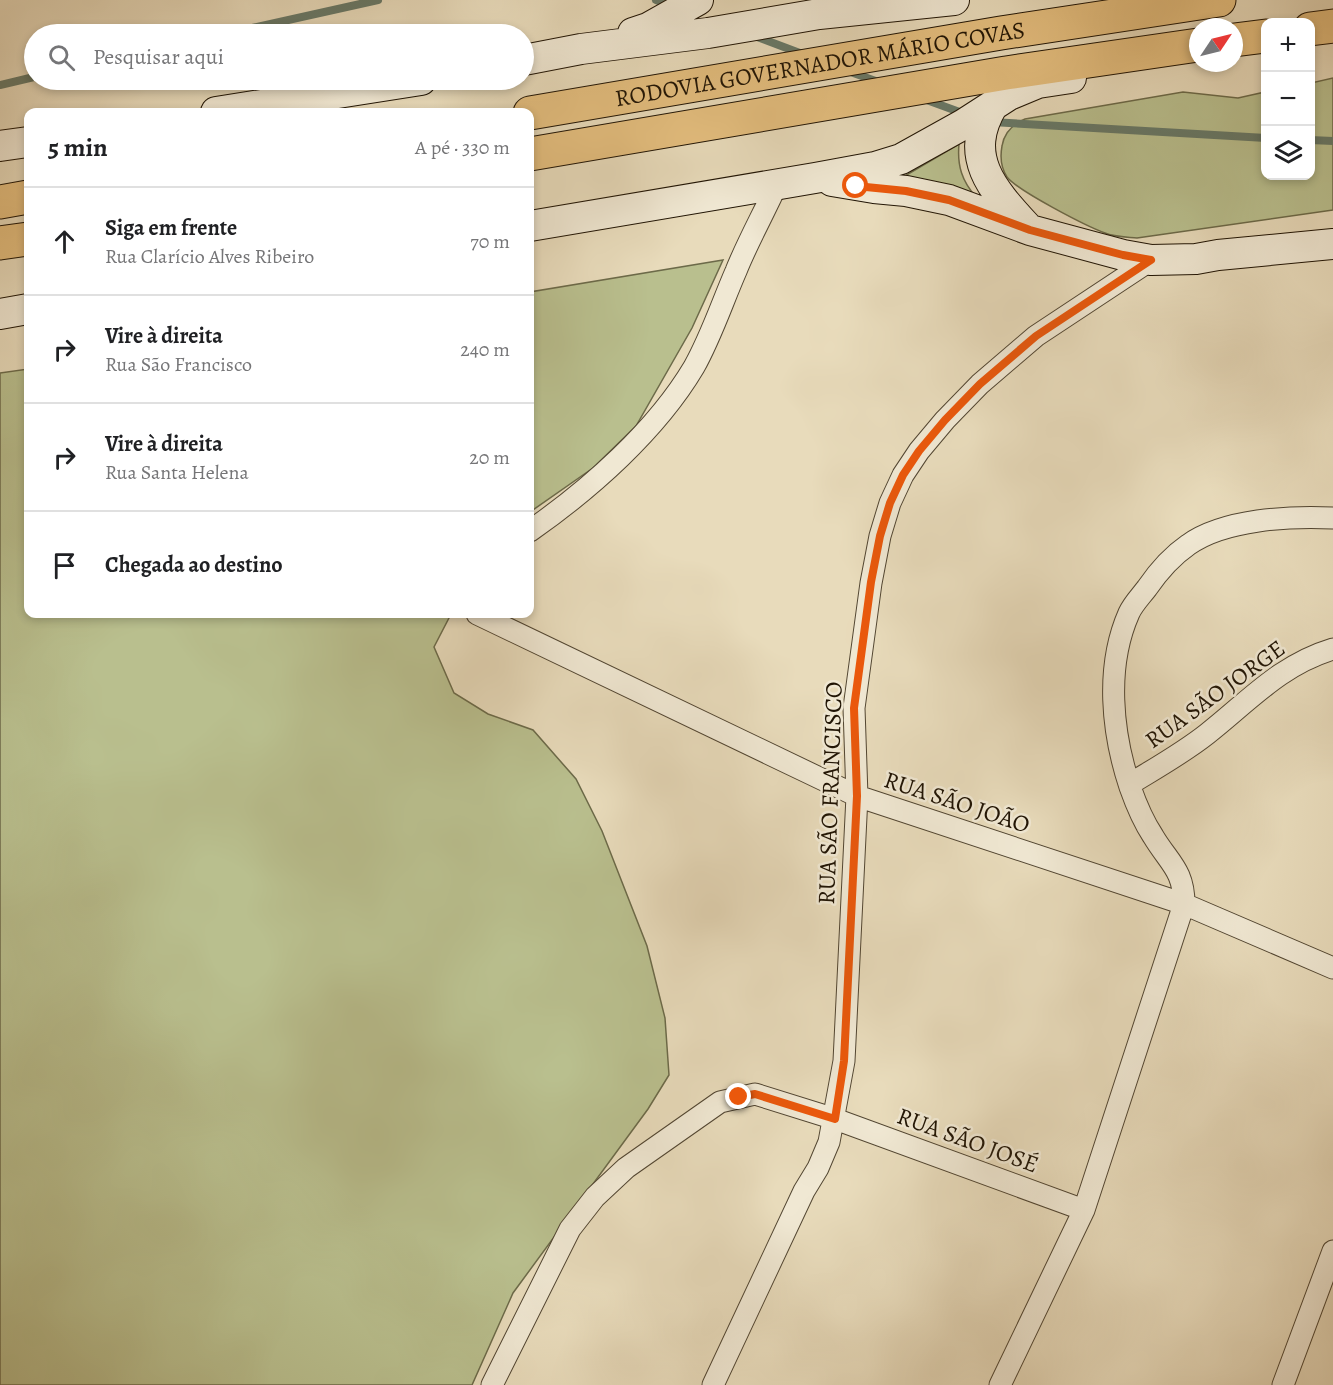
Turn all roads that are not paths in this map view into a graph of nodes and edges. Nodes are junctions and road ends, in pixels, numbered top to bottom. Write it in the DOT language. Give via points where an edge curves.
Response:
graph roads {
  1 [pos="698,0"];
  2 [pos="954,0"];
  3 [pos="1219,0"];
  4 [pos="1333,26"];
  5 [pos="1315,28"];
  6 [pos="1261,37"];
  7 [pos="1243,39"];
  8 [pos="1189,46"];
  9 [pos="1261,48"];
  10 [pos="581,49"];
  11 [pos="1243,51"];
  12 [pos="534,58"];
  13 [pos="1189,59"];
  14 [pos="357,90"];
  15 [pos="993,105"];
  16 [pos="242,108"];
  17 [pos="534,112"];
  18 [pos="24,143"];
  19 [pos="0,146"];
  20 [pos="534,153"];
  21 [pos="815,178"];
  22 [pos="777,184"];
  23 [pos="24,199"];
  24 [pos="0,202"];
  25 [pos="534,225"];
  26 [pos="1030,230"];
  27 [pos="24,239"];
  28 [pos="0,243"];
  29 [pos="1333,244"];
  30 [pos="1278,249"];
  31 [pos="1333,256"];
  32 [pos="1151,260"];
  33 [pos="24,310"];
  34 [pos="0,314"];
  35 [pos="1333,518"];
  36 [pos="534,528"];
  37 [pos="485,618"];
  38 [pos="1333,649"];
  39 [pos="1130,784"];
  40 [pos="857,796"];
  41 [pos="1184,904"];
  42 [pos="1333,968"];
  43 [pos="835,1119"];
  44 [pos="1084,1210"];
  45 [pos="1333,1251"];
  46 [pos="492,1385"];
  47 [pos="713,1385"];
  48 [pos="1000,1385"];
  49 [pos="1283,1385"];
  1 -- 10 [label="main road" via="648,28"];
  2 -- 10 [label="main road" via="819,14"];
  3 -- 17 [label="highway, RODOVIA GOVERNADOR MÁRIO COVAS"];
  4 -- 5 [label="highway"];
  6 -- 7 [label="highway"];
  8 -- 20 [label="highway, RODOVIA GOVERNADOR MÁRIO COVAS" via="1006,73"];
  9 -- 11 [label="main road"];
  10 -- 12 [label="main road"];
  13 -- 15 [label="main road" via="1038,83"];
  14 -- 16 [label="main road"];
  15 -- 21 [label="main road" via="901,159"];
  15 -- 26 [label="main road" via="981,131 981,159 999,196"];
  18 -- 19 [label="main road"];
  21 -- 22 [label="main road"];
  21 -- 26 [label="main road" via="949,200"];
  22 -- 25 [label="main road"];
  22 -- 36 [label="street" via="693,369 624,452"];
  23 -- 24 [label="highway"];
  26 -- 32 [label="main road"];
  27 -- 28 [label="highway"];
  29 -- 30 [label="main road"];
  30 -- 31 [label="main road"];
  30 -- 32 [label="main road"];
  32 -- 40 [label="street, RUA SÃO FRANCISCO" via="1065,316 1005,362 945,420 903,475 880,536 871,582 854,708"];
  33 -- 34 [label="main road"];
  35 -- 39 [label="street" via="1257,520 1207,535 1188,545 1156,575 1130,612 1116,656 1117,737"];
  37 -- 40 [label="street, RUA SÃO JOÃO"];
  38 -- 39 [label="street, RUA SÃO JORGE" via="1294,665 1209,733"];
  39 -- 41 [label="street" via="1152,835 1178,872"];
  40 -- 41 [label="street, RUA SÃO JOÃO"];
  40 -- 43 [label="street, RUA SÃO FRANCISCO" via="844,1061"];
  41 -- 42 [label="street, RUA SÃO JOÃO"];
  41 -- 44 [label="street"];
  43 -- 44 [label="street, RUA SÃO JOSÉ"];
  43 -- 46 [label="street, RUA SÃO JOSÉ" via="755,1094 739,1097 720,1102 626,1168 595,1197 570,1229"];
  43 -- 47 [label="street, RUA SÃO FRANCISCO" via="818,1168"];
  44 -- 48 [label="street"];
  45 -- 49 [label="street"];
}
